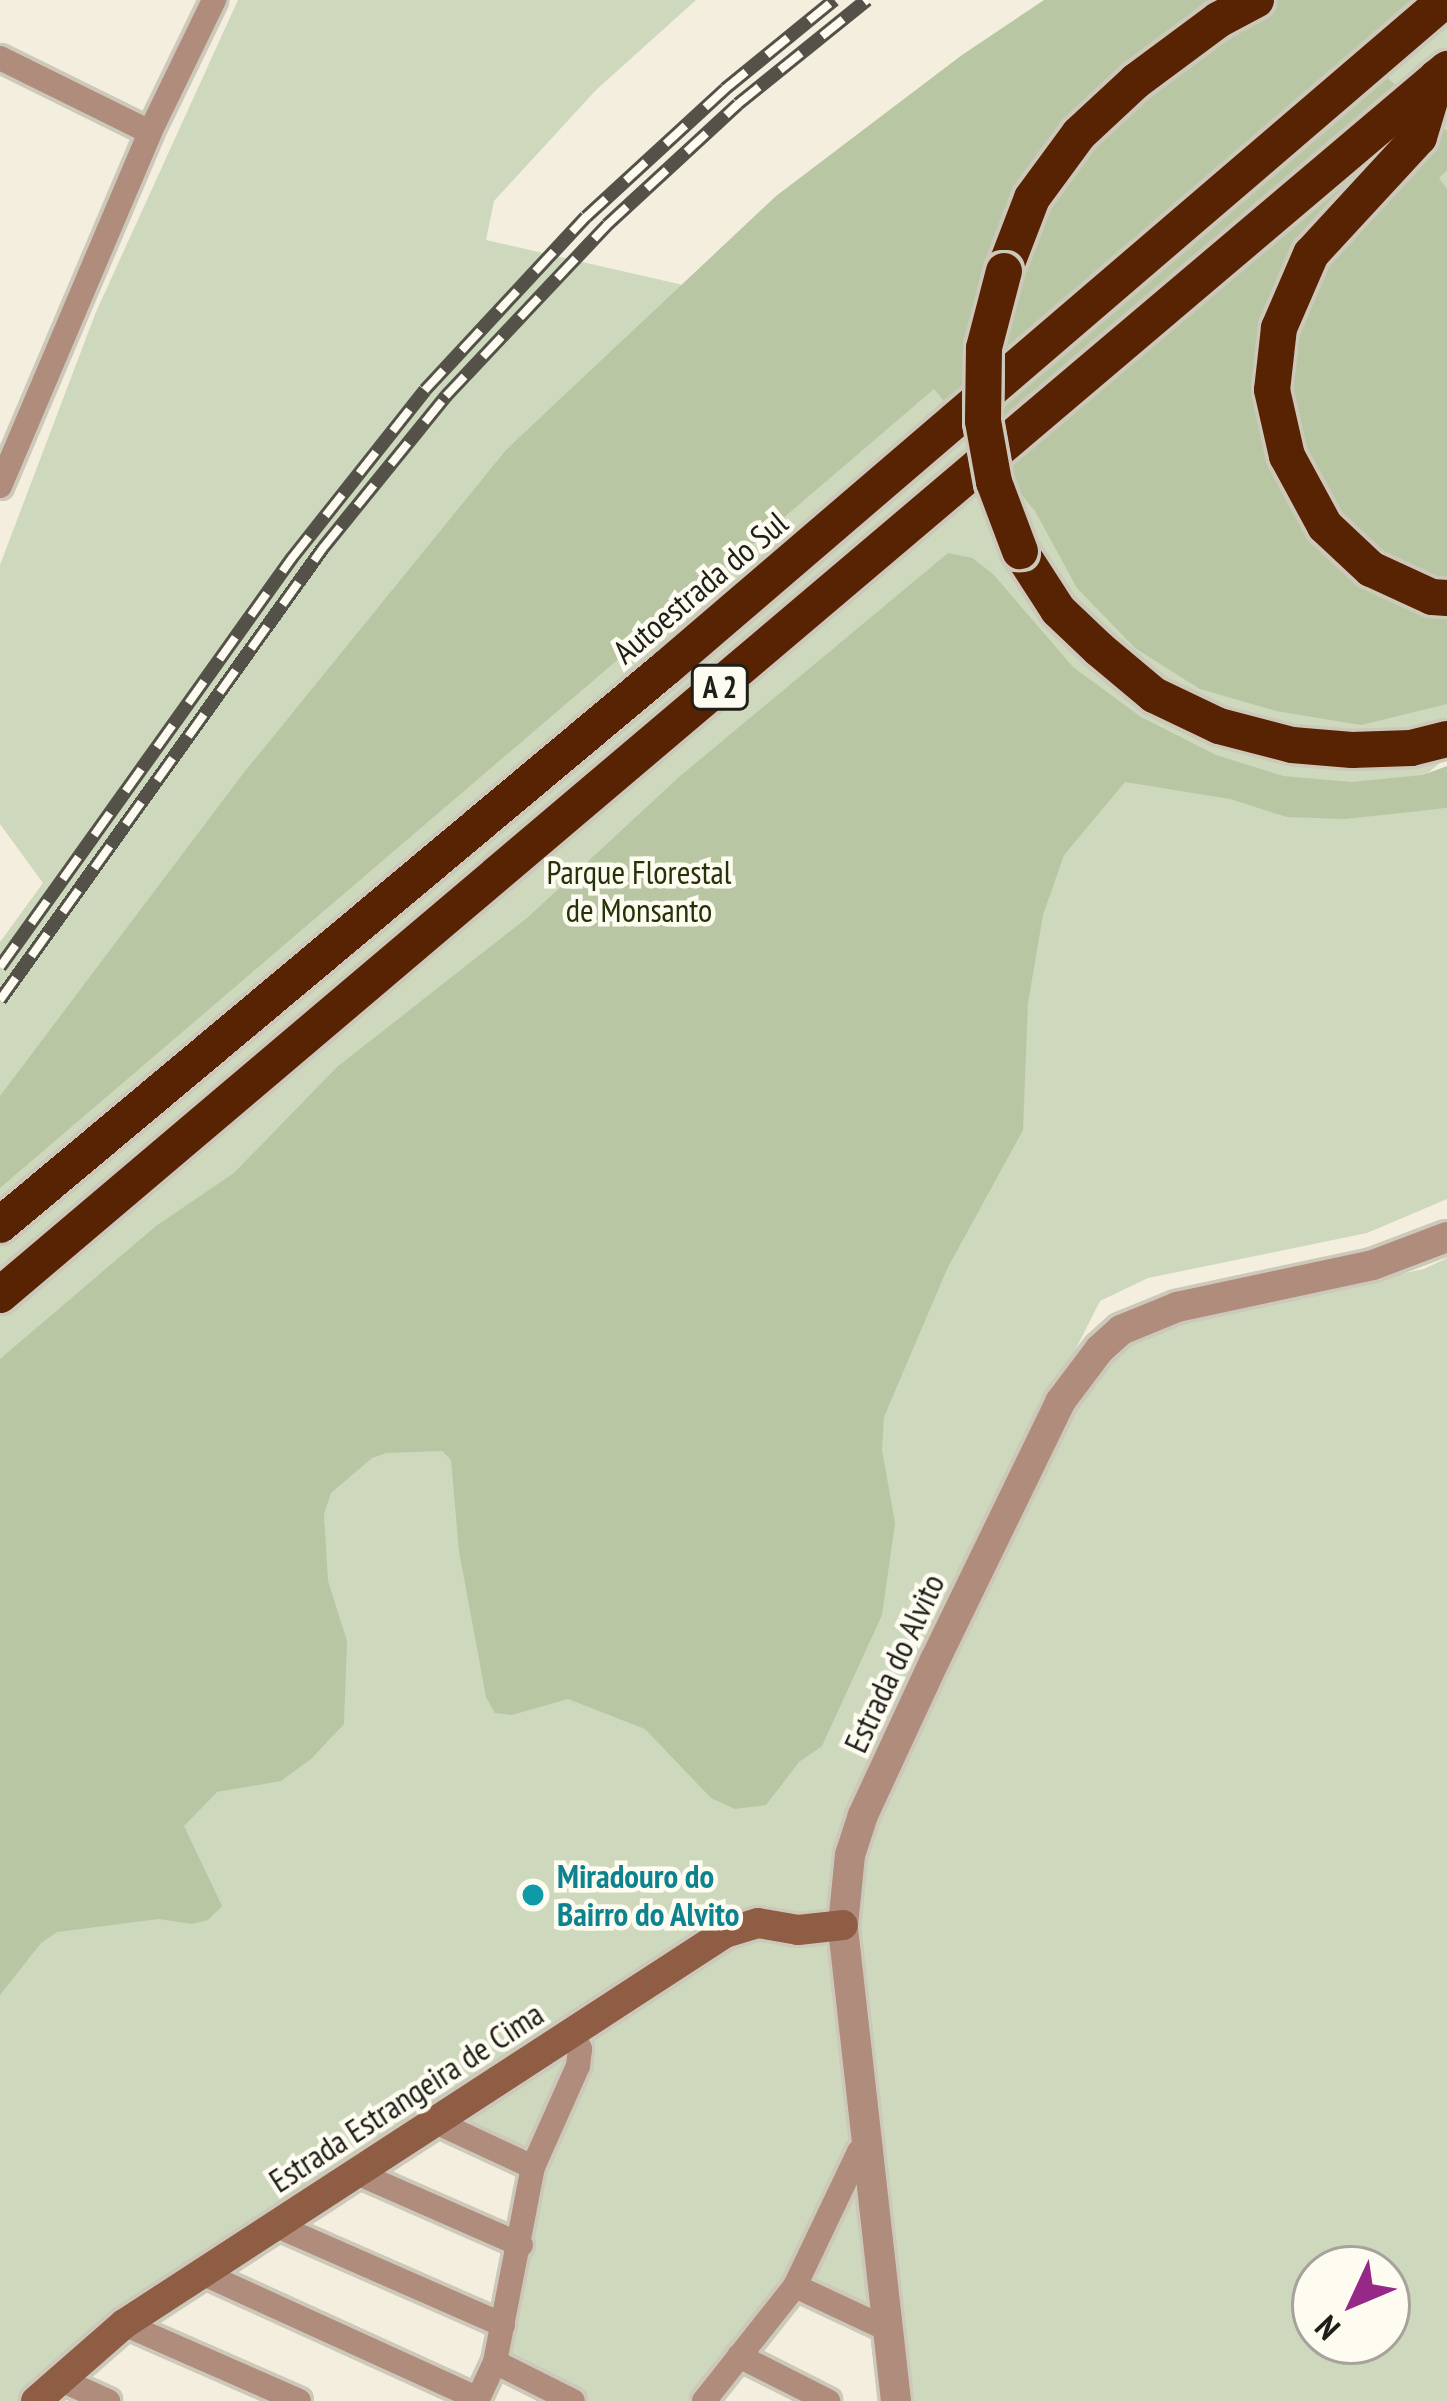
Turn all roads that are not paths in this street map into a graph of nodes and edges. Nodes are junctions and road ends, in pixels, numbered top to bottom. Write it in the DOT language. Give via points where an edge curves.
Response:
graph roads {
  1 [pos="214,0"];
  2 [pos="1256,0"];
  3 [pos="1445,0"];
  4 [pos="0,58"];
  5 [pos="1442,73"];
  6 [pos="150,132"];
  7 [pos="0,486"];
  8 [pos="1447,598"];
  9 [pos="1447,739"];
  10 [pos="0,1225"];
  11 [pos="1447,1237"];
  12 [pos="0,1295"];
  13 [pos="843,1925"];
  14 [pos="572,2032"];
  15 [pos="436,2122"];
  16 [pos="870,2146"];
  17 [pos="533,2168"];
  18 [pos="357,2173"];
  19 [pos="275,2225"];
  20 [pos="520,2245"];
  21 [pos="202,2273"];
  22 [pos="795,2286"];
  23 [pos="124,2324"];
  24 [pos="502,2325"];
  25 [pos="889,2330"];
  26 [pos="739,2356"];
  27 [pos="495,2362"];
  28 [pos="47,2390"];
  29 [pos="477,2400"];
  30 [pos="108,2401"];
  31 [pos="299,2401"];
  32 [pos="573,2401"];
  33 [pos="704,2401"];
  34 [pos="828,2401"];
  35 [pos="896,2401"];
  1 -- 6 [label="street"];
  2 -- 9 [label="highway, bridge" via="1136,81 1078,134 1032,198 984,348 983,421 994,482 1020,551 1058,610 1154,694 1219,726 1292,745 1352,751"];
  3 -- 10 [label="highway, Autoestrada do Sul / A 2"];
  4 -- 6 [label="street"];
  5 -- 8 [label="highway" via="1418,137 1311,254 1279,328 1272,390 1287,456 1325,526 1371,569"];
  5 -- 12 [label="highway, A 2"];
  6 -- 7 [label="street"];
  11 -- 13 [label="street, Estrada do Alvito" via="1373,1265 1146,1316 1100,1348 1046,1430 863,1815"];
  13 -- 14 [label="main road, Estrada Estrangeira de Cima" via="737,1927"];
  13 -- 16 [label="street, Estrada do Alvito"];
  14 -- 15 [label="main road, Estrada Estrangeira de Cima"];
  14 -- 17 [label="street" via="578,2066"];
  15 -- 17 [label="street"];
  15 -- 18 [label="main road, Estrada Estrangeira de Cima"];
  16 -- 22 [label="street"];
  16 -- 25 [label="street, Estrada do Alvito"];
  17 -- 20 [label="street"];
  18 -- 19 [label="main road, Estrada Estrangeira de Cima"];
  18 -- 20 [label="street"];
  19 -- 21 [label="main road, Estrada Estrangeira de Cima"];
  19 -- 24 [label="street"];
  20 -- 24 [label="street"];
  21 -- 23 [label="main road, Estrada Estrangeira de Cima"];
  21 -- 29 [label="street"];
  22 -- 25 [label="street"];
  22 -- 26 [label="street"];
  23 -- 28 [label="main road, Estrada Estrangeira de Cima"];
  23 -- 31 [label="street"];
  24 -- 27 [label="street"];
  25 -- 35 [label="street, Estrada do Alvito"];
  26 -- 33 [label="street"];
  26 -- 34 [label="street"];
  27 -- 29 [label="street"];
  27 -- 32 [label="street"];
  28 -- 30 [label="street"];
}
